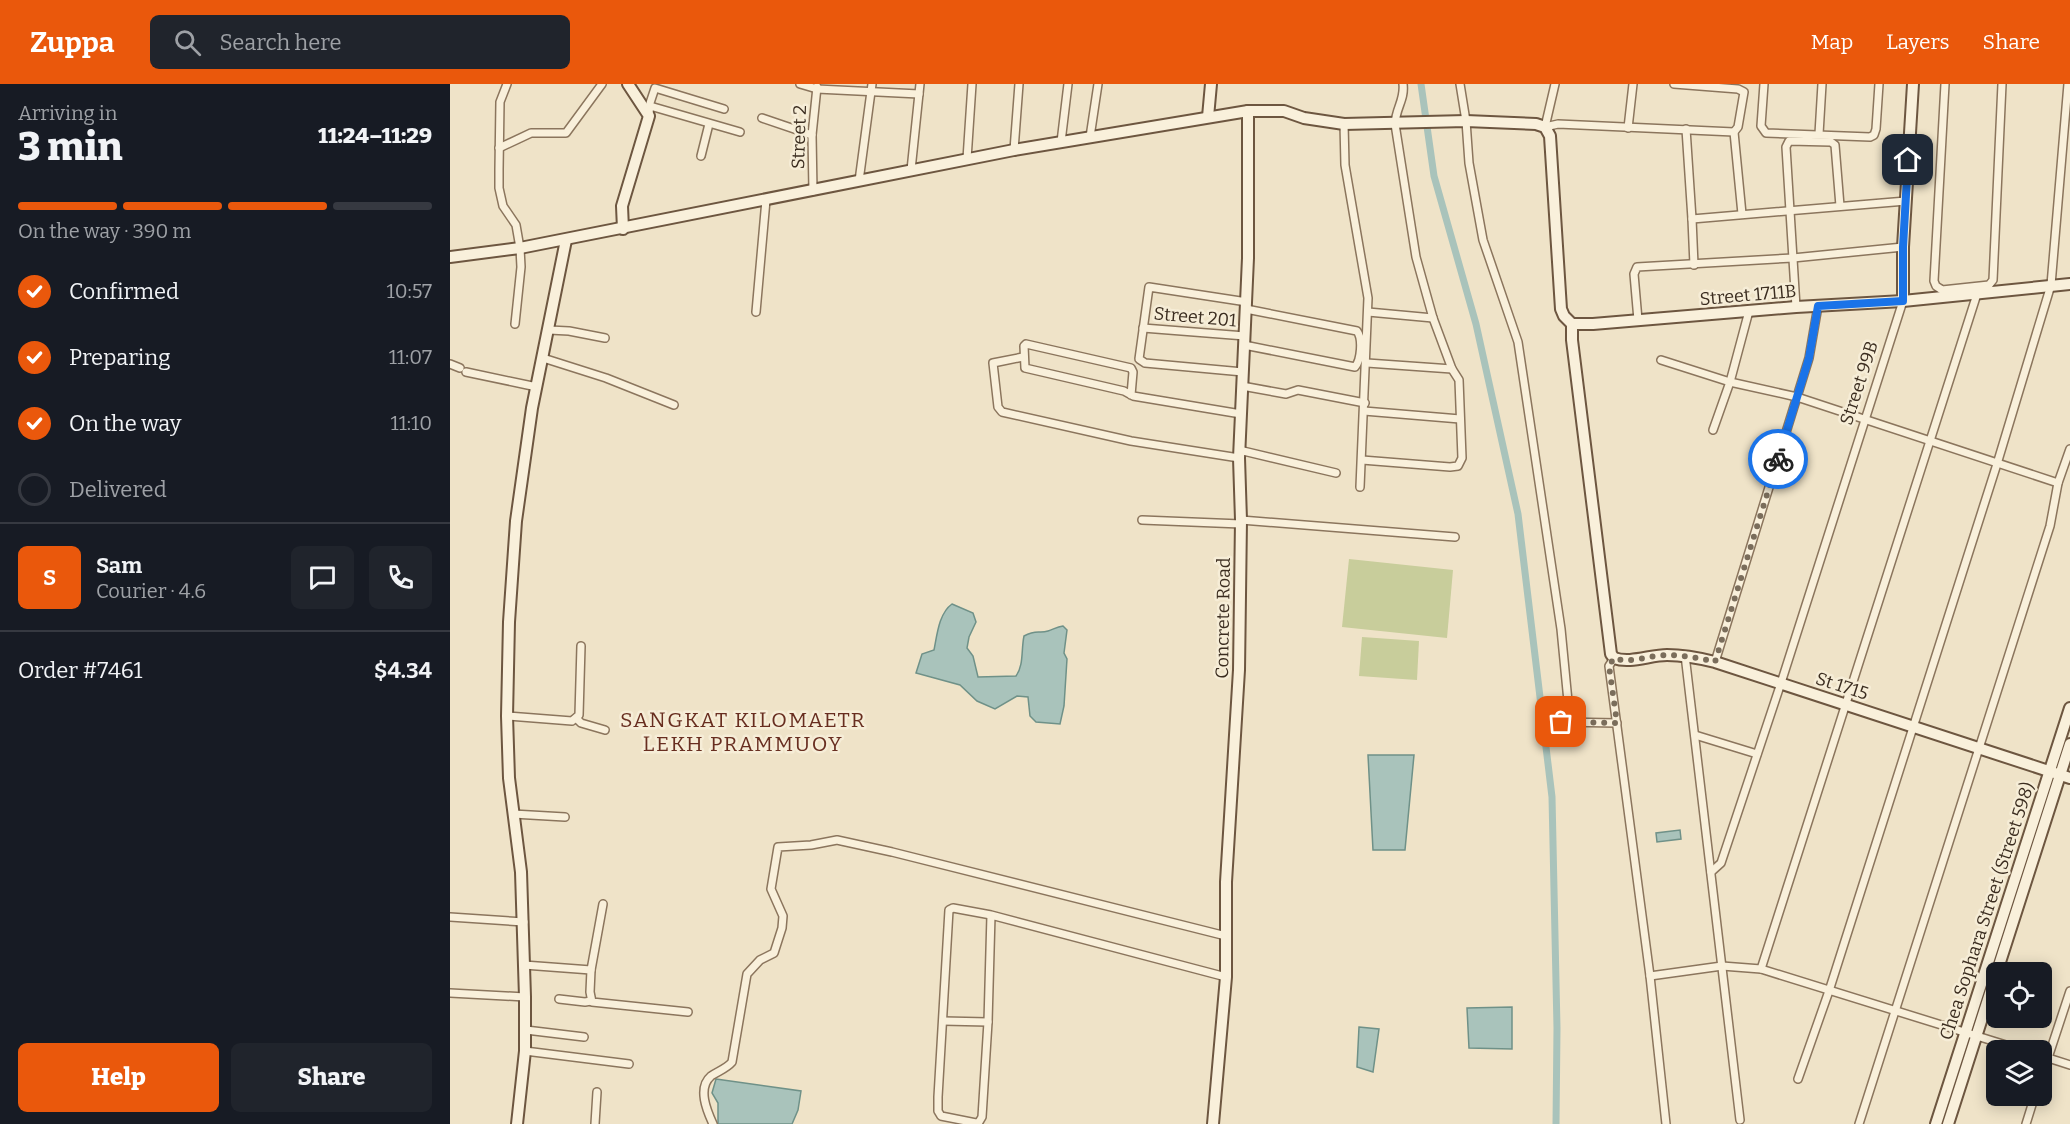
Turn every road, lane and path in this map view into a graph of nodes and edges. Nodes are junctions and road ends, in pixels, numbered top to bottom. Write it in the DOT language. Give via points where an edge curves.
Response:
graph roads {
  1 [pos="507,84"];
  2 [pos="602,84"];
  3 [pos="628,84"];
  4 [pos="800,84"];
  5 [pos="872,84"];
  6 [pos="920,84"];
  7 [pos="972,84"];
  8 [pos="1019,84"];
  9 [pos="1068,84"];
  10 [pos="1098,84"];
  11 [pos="1211,84"];
  12 [pos="1403,84"];
  13 [pos="1460,84"];
  14 [pos="1555,84"];
  15 [pos="1633,84"];
  16 [pos="1674,84"];
  17 [pos="1764,84"];
  18 [pos="1822,84"];
  19 [pos="1879,84"];
  20 [pos="1913,84"];
  21 [pos="1945,84"];
  22 [pos="2002,84"];
  23 [pos="2068,84"];
  24 [pos="817,86"];
  25 [pos="871,93"];
  26 [pos="919,94"];
  27 [pos="724,109"];
  28 [pos="650,111"];
  29 [pos="1248,111"];
  30 [pos="1208,117"];
  31 [pos="762,118"];
  32 [pos="1462,122"];
  33 [pos="709,124"];
  34 [pos="1344,124"];
  35 [pos="1398,124"];
  36 [pos="1545,127"];
  37 [pos="1628,128"];
  38 [pos="1686,129"];
  39 [pos="740,132"];
  40 [pos="1734,132"];
  41 [pos="1819,134"];
  42 [pos="812,135"];
  43 [pos="1090,137"];
  44 [pos="1061,142"];
  45 [pos="499,148"];
  46 [pos="1014,150"];
  47 [pos="701,156"];
  48 [pos="967,159"];
  49 [pos="911,170"];
  50 [pos="859,181"];
  51 [pos="813,191"];
  52 [pos="766,200"];
  53 [pos="1906,201"];
  54 [pos="1840,206"];
  55 [pos="1790,210"];
  56 [pos="1742,214"];
  57 [pos="1692,219"];
  58 [pos="623,229"];
  59 [pos="566,240"];
  60 [pos="1903,247"];
  61 [pos="520,248"];
  62 [pos="450,257"];
  63 [pos="1793,258"];
  64 [pos="1694,265"];
  65 [pos="2070,284"];
  66 [pos="2051,285"];
  67 [pos="1977,294"];
  68 [pos="1903,301"];
  69 [pos="1247,305"];
  70 [pos="1818,306"];
  71 [pos="1796,308"];
  72 [pos="1749,311"];
  73 [pos="756,312"];
  74 [pos="1368,312"];
  75 [pos="1432,318"];
  76 [pos="1638,320"];
  77 [pos="515,324"];
  78 [pos="1572,324"];
  79 [pos="1143,328"];
  80 [pos="549,330"];
  81 [pos="605,338"];
  82 [pos="1245,341"];
  83 [pos="1023,357"];
  84 [pos="543,358"];
  85 [pos="1661,360"];
  86 [pos="1366,363"];
  87 [pos="450,364"];
  88 [pos="1452,369"];
  89 [pos="1243,372"];
  90 [pos="1730,381"];
  91 [pos="1242,386"];
  92 [pos="537,387"];
  93 [pos="1131,395"];
  94 [pos="1797,398"];
  95 [pos="674,405"];
  96 [pos="1365,407"];
  97 [pos="1241,414"];
  98 [pos="1460,419"];
  99 [pos="1864,420"];
  100 [pos="1713,430"];
  101 [pos="1929,441"];
  102 [pos="2070,449"];
  103 [pos="1239,454"];
  104 [pos="1362,460"];
  105 [pos="1997,464"];
  106 [pos="1336,473"];
  107 [pos="2058,483"];
  108 [pos="1360,487"];
  109 [pos="1142,520"];
  110 [pos="1241,522"];
  111 [pos="1455,537"];
  112 [pos="581,646"];
  113 [pos="1685,655"];
  114 [pos="1614,658"];
  115 [pos="1715,662"];
  116 [pos="1781,683"];
  117 [pos="1846,704"];
  118 [pos="2070,708"];
  119 [pos="507,716"];
  120 [pos="577,719"];
  121 [pos="1561,722"];
  122 [pos="1569,722"];
  123 [pos="1617,723"];
  124 [pos="1912,726"];
  125 [pos="605,730"];
  126 [pos="1695,735"];
  127 [pos="2070,744"];
  128 [pos="1978,747"];
  129 [pos="1757,754"];
  130 [pos="2060,775"];
  131 [pos="513,814"];
  132 [pos="566,817"];
  133 [pos="1711,872"];
  134 [pos="603,904"];
  135 [pos="991,915"];
  136 [pos="450,917"];
  137 [pos="524,922"];
  138 [pos="1226,936"];
  139 [pos="524,966"];
  140 [pos="1722,966"];
  141 [pos="1761,969"];
  142 [pos="591,970"];
  143 [pos="1650,976"];
  144 [pos="1226,977"];
  145 [pos="2070,990"];
  146 [pos="1829,991"];
  147 [pos="450,993"];
  148 [pos="525,997"];
  149 [pos="559,999"];
  150 [pos="591,1000"];
  151 [pos="1895,1011"];
  152 [pos="688,1012"];
  153 [pos="943,1021"];
  154 [pos="988,1022"];
  155 [pos="526,1030"];
  156 [pos="1971,1034"];
  157 [pos="584,1037"];
  158 [pos="1990,1040"];
  159 [pos="2051,1040"];
  160 [pos="525,1051"];
  161 [pos="2052,1059"];
  162 [pos="629,1064"];
  163 [pos="2070,1065"];
  164 [pos="1797,1079"];
  165 [pos="597,1092"];
  166 [pos="2032,1106"];
  167 [pos="1740,1120"];
  168 [pos="517,1124"];
  169 [pos="595,1124"];
  170 [pos="713,1124"];
  171 [pos="1213,1124"];
  172 [pos="1666,1124"];
  173 [pos="1859,1124"];
  174 [pos="1936,1124"];
  175 [pos="1948,1124"];
  176 [pos="2026,1124"];
  1 -- 45 [label="street" via="500,102"];
  2 -- 45 [label="street" via="566,133 536,132"];
  3 -- 28 [label="street"];
  4 -- 24 [label="street"];
  5 -- 25 [label="street"];
  6 -- 26 [label="street"];
  7 -- 48 [label="street"];
  8 -- 46 [label="street"];
  9 -- 44 [label="street"];
  10 -- 43 [label="street"];
  11 -- 30 [label="street"];
  12 -- 35 [label="street" via="1404,94 1396,110"];
  13 -- 32 [label="street"];
  14 -- 36 [label="street"];
  15 -- 37 [label="street"];
  16 -- 40 [label="street" via="1741,90 1744,93"];
  17 -- 41 [label="street" via="1762,130"];
  18 -- 41 [label="street"];
  19 -- 41 [label="street" via="1874,135"];
  20 -- 53 [label="street, Street 99B"];
  21 -- 22 [label="street" via="1934,281 1942,290 1989,285 1993,280"];
  23 -- 66 [label="street"];
  24 -- 25 [label="street"];
  24 -- 42 [label="street, Street 2"];
  25 -- 26 [label="street"];
  25 -- 50 [label="street"];
  26 -- 49 [label="street"];
  27 -- 28 [label="street" via="659,88 654,89"];
  28 -- 33 [label="street"];
  28 -- 58 [label="street" via="622,206"];
  29 -- 30 [label="street"];
  29 -- 34 [label="street" via="1284,111"];
  29 -- 69 [label="street, Concrete Road"];
  30 -- 43 [label="street"];
  31 -- 42 [label="street"];
  32 -- 35 [label="street"];
  32 -- 36 [label="street" via="1536,123"];
  32 -- 122 [label="street" via="1483,240 1518,342 1561,629"];
  33 -- 39 [label="street"];
  33 -- 47 [label="street"];
  34 -- 35 [label="street"];
  34 -- 74 [label="street" via="1345,165 1367,285"];
  35 -- 75 [label="street" via="1416,257"];
  36 -- 37 [label="street" via="1558,124"];
  36 -- 78 [label="street" via="1550,136 1561,309"];
  37 -- 38 [label="street"];
  38 -- 40 [label="street"];
  38 -- 57 [label="street"];
  40 -- 56 [label="street"];
  42 -- 51 [label="street, Street 2"];
  43 -- 44 [label="street"];
  44 -- 46 [label="street"];
  45 -- 61 [label="street" via="499,188 503,206 516,225"];
  46 -- 48 [label="street"];
  48 -- 49 [label="street"];
  49 -- 50 [label="street"];
  50 -- 51 [label="street"];
  51 -- 52 [label="street"];
  52 -- 58 [label="street"];
  52 -- 73 [label="street"];
  53 -- 54 [label="street"];
  53 -- 60 [label="street, Street 99B"];
  54 -- 55 [label="street"];
  54 -- 55 [label="street" via="1835,145 1789,141 1786,147"];
  55 -- 56 [label="street"];
  55 -- 63 [label="street"];
  56 -- 57 [label="street"];
  57 -- 64 [label="street"];
  58 -- 59 [label="street"];
  59 -- 61 [label="street"];
  59 -- 80 [label="street"];
  60 -- 63 [label="street"];
  60 -- 68 [label="street, Street 99B"];
  61 -- 62 [label="street"];
  61 -- 77 [label="street"];
  63 -- 64 [label="street"];
  63 -- 71 [label="street"];
  64 -- 76 [label="street" via="1637,267 1634,274"];
  65 -- 66 [label="street, Street 1711B"];
  66 -- 67 [label="street, Street 1711B"];
  66 -- 105 [label="street"];
  67 -- 68 [label="street, Street 1711B"];
  67 -- 101 [label="street"];
  68 -- 70 [label="street, Street 1711B"];
  68 -- 99 [label="street, Street 99B"];
  69 -- 79 [label="street" via="1152,286 1147,292"];
  69 -- 82 [label="street, Concrete Road"];
  69 -- 82 [label="street, Street 201" via="1357,331 1361,336 1355,367"];
  70 -- 71 [label="street, Street 1711B"];
  70 -- 94 [label="street"];
  71 -- 72 [label="street, Street 1711B"];
  72 -- 76 [label="street, Street 1711B"];
  72 -- 90 [label="street"];
  74 -- 75 [label="street"];
  74 -- 86 [label="street"];
  75 -- 88 [label="street"];
  76 -- 78 [label="street, Street 1711B"];
  78 -- 114 [label="street"];
  79 -- 82 [label="street, Street 201"];
  79 -- 89 [label="street" via="1139,359 1142,362"];
  80 -- 81 [label="street"];
  80 -- 84 [label="street"];
  82 -- 89 [label="street, Concrete Road"];
  83 -- 93 [label="street" via="1025,368"];
  83 -- 93 [label="street" via="1026,344 1131,368"];
  83 -- 103 [label="street" via="993,363 1002,412 1131,441"];
  84 -- 92 [label="street"];
  84 -- 95 [label="street"];
  85 -- 90 [label="street"];
  86 -- 88 [label="street"];
  86 -- 96 [label="street"];
  87 -- 92 [label="street"];
  88 -- 98 [label="street" via="1459,380"];
  89 -- 91 [label="street, Concrete Road"];
  90 -- 94 [label="street"];
  90 -- 100 [label="street"];
  91 -- 96 [label="street" via="1286,394 1298,390"];
  91 -- 97 [label="street, Concrete Road"];
  92 -- 119 [label="street" via="516,521"];
  93 -- 97 [label="street"];
  94 -- 99 [label="street"];
  94 -- 115 [label="street"];
  96 -- 98 [label="street"];
  96 -- 104 [label="street"];
  97 -- 103 [label="street, Concrete Road"];
  98 -- 104 [label="street" via="1462,458 1458,466"];
  99 -- 101 [label="street"];
  99 -- 116 [label="street, Street 99B"];
  101 -- 105 [label="street"];
  101 -- 117 [label="street"];
  102 -- 107 [label="street"];
  103 -- 106 [label="street"];
  103 -- 110 [label="street, Concrete Road"];
  104 -- 108 [label="street"];
  105 -- 107 [label="street"];
  105 -- 124 [label="street"];
  107 -- 128 [label="street" via="2050,526"];
  109 -- 110 [label="street"];
  110 -- 111 [label="street"];
  110 -- 138 [label="street, Concrete Road" via="1239,670"];
  112 -- 120 [label="street"];
  113 -- 114 [label="street, St 1715"];
  113 -- 115 [label="street, St 1715"];
  113 -- 126 [label="street"];
  114 -- 123 [label="street" via="1609,666"];
  115 -- 116 [label="street, St 1715"];
  116 -- 117 [label="street, St 1715"];
  116 -- 129 [label="street, Street 99B"];
  117 -- 124 [label="street, St 1715"];
  117 -- 141 [label="street"];
  118 -- 130 [label="street, Chea Sophara Street (Street 598)"];
  119 -- 120 [label="street"];
  119 -- 131 [label="street"];
  120 -- 125 [label="street"];
  121 -- 122 [label="street"];
  122 -- 123 [label="street"];
  123 -- 143 [label="street"];
  124 -- 128 [label="street, St 1715"];
  124 -- 146 [label="street"];
  126 -- 129 [label="street"];
  126 -- 133 [label="street"];
  127 -- 130 [label="street, Chea Sophara Street (Street 598)"];
  128 -- 130 [label="street, St 1715"];
  128 -- 151 [label="street"];
  129 -- 133 [label="street, Street 99B" via="1720,863"];
  130 -- 156 [label="street, Chea Sophara Street (Street 598)"];
  131 -- 132 [label="street"];
  131 -- 137 [label="street"];
  133 -- 140 [label="street"];
  134 -- 142 [label="street"];
  135 -- 144 [label="street"];
  135 -- 153 [label="street" via="949,910"];
  135 -- 154 [label="street"];
  136 -- 137 [label="street"];
  137 -- 139 [label="street"];
  138 -- 144 [label="street, Concrete Road"];
  138 -- 170 [label="street" via="837,840 778,847 771,890 783,916 782,928 774,953 760,960 747,974 732,1062 707,1083 704,1095"];
  139 -- 142 [label="street"];
  139 -- 148 [label="street"];
  140 -- 141 [label="street"];
  140 -- 143 [label="street"];
  140 -- 167 [label="street"];
  141 -- 146 [label="street"];
  142 -- 150 [label="street"];
  143 -- 172 [label="street"];
  144 -- 171 [label="street, Concrete Road"];
  145 -- 159 [label="street"];
  146 -- 151 [label="street"];
  146 -- 164 [label="street"];
  147 -- 148 [label="street"];
  148 -- 155 [label="street"];
  149 -- 150 [label="street"];
  150 -- 152 [label="street"];
  151 -- 156 [label="street"];
  151 -- 173 [label="street"];
  153 -- 154 [label="street"];
  153 -- 154 [label="street" via="939,1114 976,1123 982,1117"];
  155 -- 157 [label="street"];
  155 -- 160 [label="street"];
  156 -- 158 [label="street"];
  156 -- 174 [label="street, Chea Sophara Street (Street 598)"];
  156 -- 175 [label="street, Chea Sophara Street (Street 598)"];
  160 -- 162 [label="street"];
  160 -- 168 [label="street"];
  161 -- 163 [label="street"];
  165 -- 169 [label="street"];
  166 -- 176 [label="street"];
}
